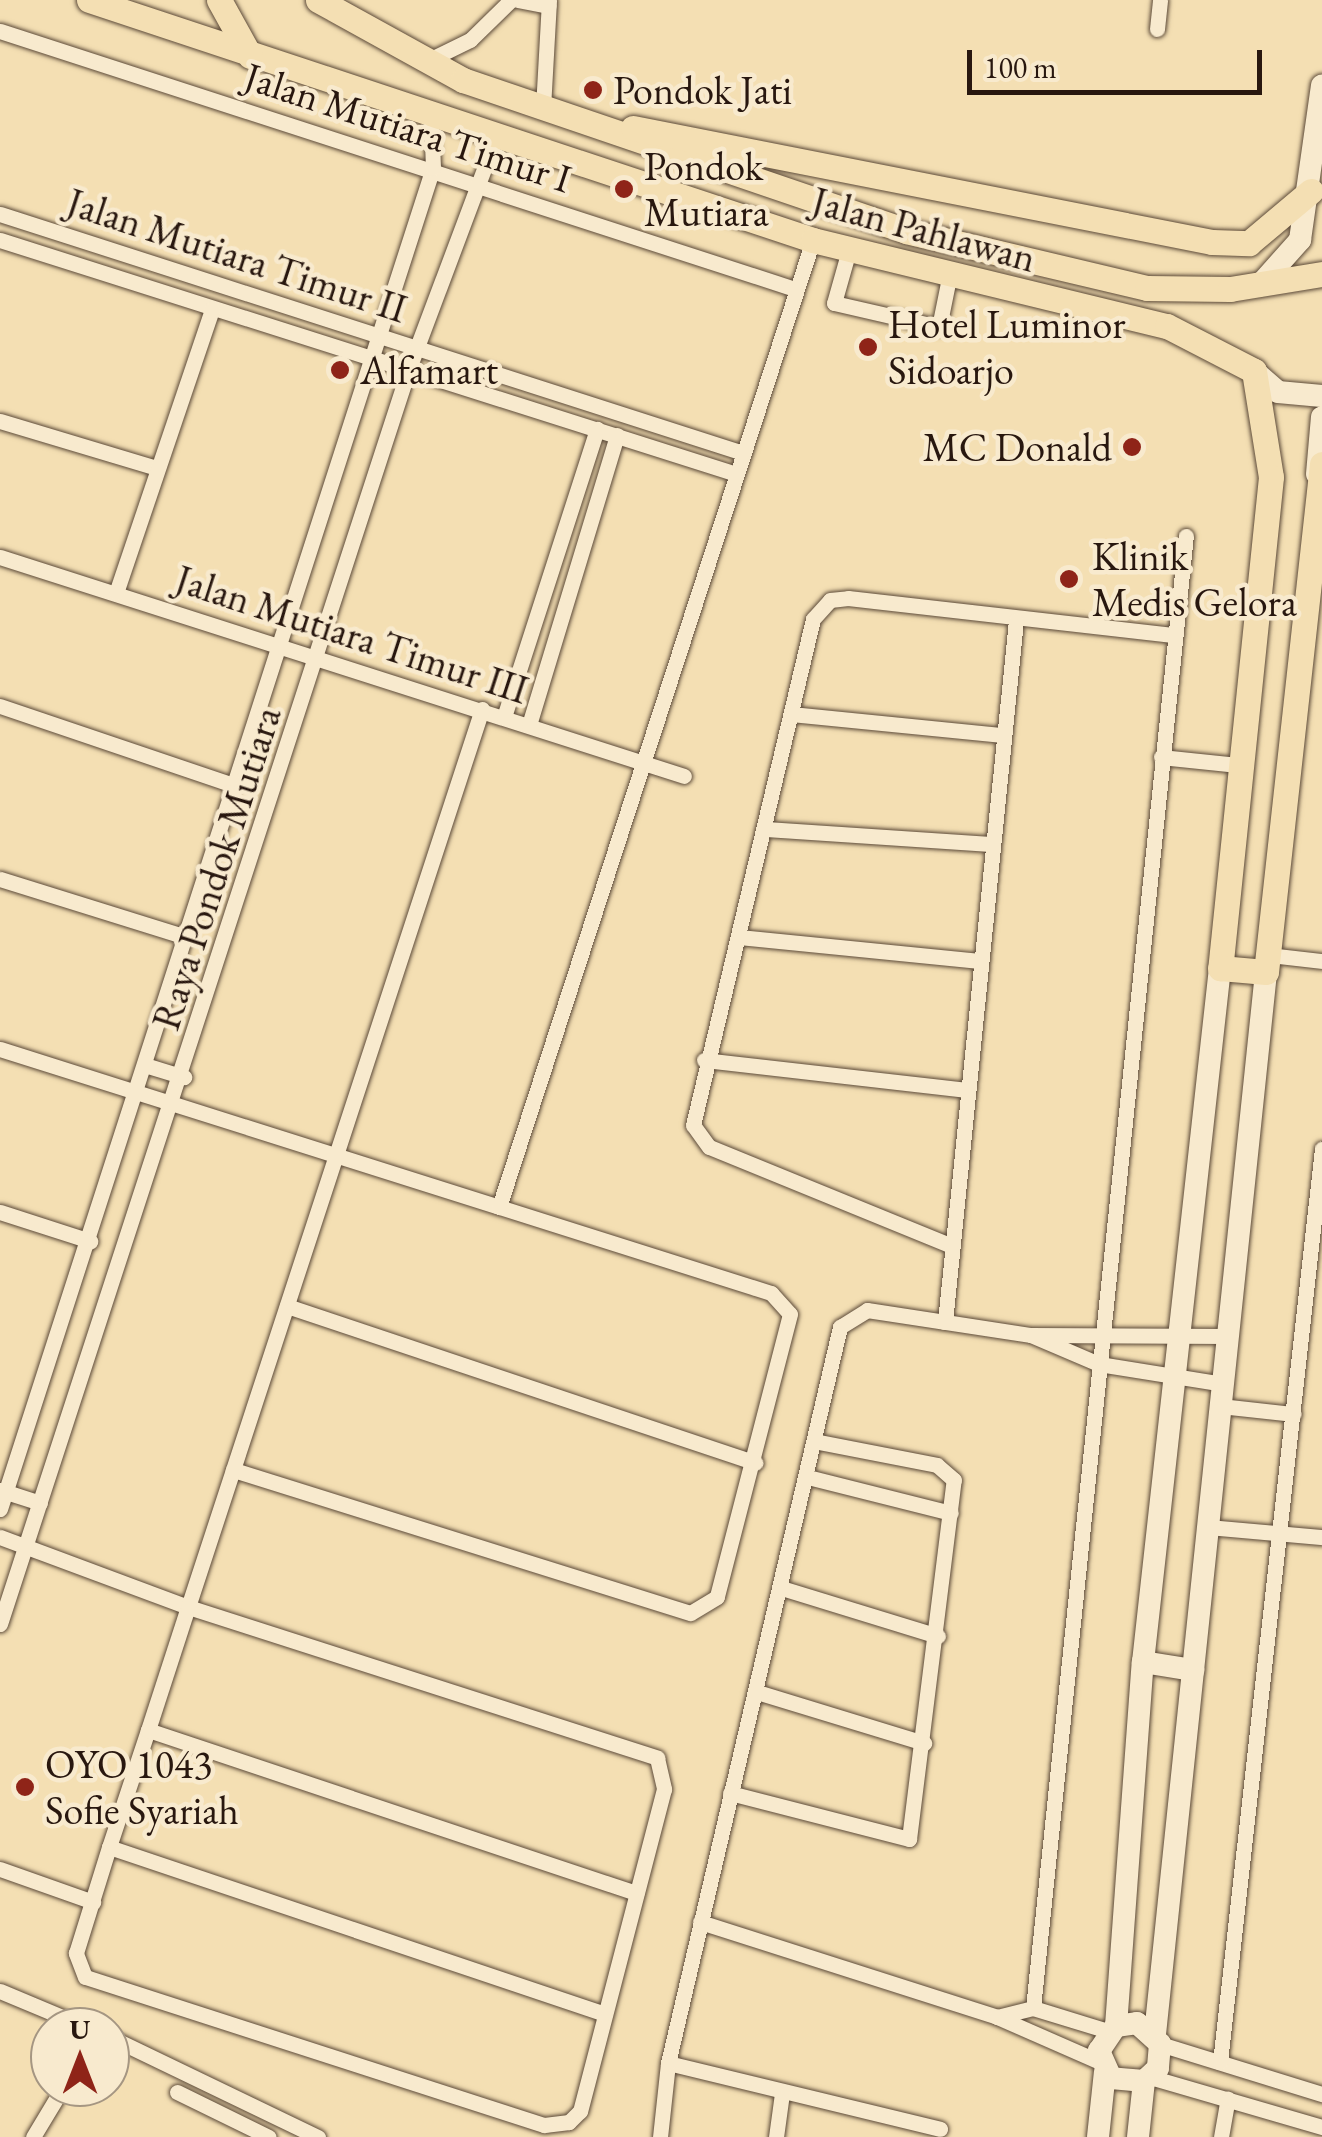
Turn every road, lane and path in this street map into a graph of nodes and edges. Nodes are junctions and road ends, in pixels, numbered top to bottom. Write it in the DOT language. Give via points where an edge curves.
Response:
graph roads {
  1 [pos="89,0"];
  2 [pos="149,0"];
  3 [pos="219,0"];
  4 [pos="318,0"];
  5 [pos="514,0"];
  6 [pos="1160,0"];
  7 [pos="548,3"];
  8 [pos="115,9"];
  9 [pos="1157,30"];
  10 [pos="0,31"];
  11 [pos="250,56"];
  12 [pos="420,62"];
  13 [pos="1322,86"];
  14 [pos="543,108"];
  15 [pos="431,115"];
  16 [pos="583,121"];
  17 [pos="498,134"];
  18 [pos="433,168"];
  19 [pos="475,182"];
  20 [pos="1311,190"];
  21 [pos="0,214"];
  22 [pos="0,240"];
  23 [pos="813,240"];
  24 [pos="848,250"];
  25 [pos="1322,274"];
  26 [pos="948,278"];
  27 [pos="1260,286"];
  28 [pos="795,289"];
  29 [pos="212,309"];
  30 [pos="380,335"];
  31 [pos="417,347"];
  32 [pos="372,359"];
  33 [pos="408,370"];
  34 [pos="1254,370"];
  35 [pos="1322,396"];
  36 [pos="1322,417"];
  37 [pos="0,421"];
  38 [pos="597,429"];
  39 [pos="616,435"];
  40 [pos="740,452"];
  41 [pos="157,468"];
  42 [pos="1320,469"];
  43 [pos="732,473"];
  44 [pos="1186,536"];
  45 [pos="0,556"];
  46 [pos="116,594"];
  47 [pos="1016,625"];
  48 [pos="1172,640"];
  49 [pos="283,644"];
  50 [pos="318,656"];
  51 [pos="0,706"];
  52 [pos="482,709"];
  53 [pos="791,714"];
  54 [pos="504,717"];
  55 [pos="529,725"];
  56 [pos="1003,735"];
  57 [pos="1161,757"];
  58 [pos="644,761"];
  59 [pos="1238,764"];
  60 [pos="684,776"];
  61 [pos="236,786"];
  62 [pos="766,829"];
  63 [pos="992,844"];
  64 [pos="0,879"];
  65 [pos="739,937"];
  66 [pos="186,938"];
  67 [pos="1322,960"];
  68 [pos="980,961"];
  69 [pos="1268,963"];
  70 [pos="1220,968"];
  71 [pos="0,1049"];
  72 [pos="704,1060"];
  73 [pos="148,1066"];
  74 [pos="184,1077"];
  75 [pos="966,1090"];
  76 [pos="138,1095"];
  77 [pos="175,1106"];
  78 [pos="1322,1149"];
  79 [pos="336,1156"];
  80 [pos="499,1207"];
  81 [pos="0,1212"];
  82 [pos="90,1241"];
  83 [pos="952,1246"];
  84 [pos="286,1306"];
  85 [pos="945,1322"];
  86 [pos="1103,1330"];
  87 [pos="1180,1331"];
  88 [pos="1032,1335"];
  89 [pos="1228,1336"];
  90 [pos="1099,1364"];
  91 [pos="1175,1377"];
  92 [pos="1222,1395"];
  93 [pos="1294,1414"];
  94 [pos="819,1442"];
  95 [pos="755,1463"];
  96 [pos="233,1470"];
  97 [pos="812,1478"];
  98 [pos="3,1491"];
  99 [pos="40,1503"];
  100 [pos="0,1509"];
  101 [pos="951,1513"];
  102 [pos="1207,1527"];
  103 [pos="1281,1533"];
  104 [pos="1322,1537"];
  105 [pos="0,1538"];
  106 [pos="26,1546"];
  107 [pos="785,1589"];
  108 [pos="188,1607"];
  109 [pos="0,1624"];
  110 [pos="938,1636"];
  111 [pos="1144,1662"];
  112 [pos="1192,1670"];
  113 [pos="756,1692"];
  114 [pos="148,1730"];
  115 [pos="924,1743"];
  116 [pos="730,1792"];
  117 [pos="109,1847"];
  118 [pos="0,1870"];
  119 [pos="636,1893"];
  120 [pos="93,1902"];
  121 [pos="700,1922"];
  122 [pos="0,1991"];
  123 [pos="38,2007"];
  124 [pos="1033,2008"];
  125 [pos="604,2014"];
  126 [pos="997,2018"];
  127 [pos="1112,2028"];
  128 [pos="1157,2039"];
  129 [pos="130,2047"];
  130 [pos="1220,2062"];
  131 [pos="668,2063"];
  132 [pos="1103,2067"];
  133 [pos="1147,2079"];
  134 [pos="177,2092"];
  135 [pos="782,2093"];
  136 [pos="1322,2094"];
  137 [pos="1228,2099"];
  138 [pos="51,2107"];
  139 [pos="888,2119"];
  140 [pos="1322,2126"];
  141 [pos="940,2129"];
  142 [pos="33,2137"];
  143 [pos="270,2137"];
  144 [pos="318,2137"];
  145 [pos="660,2137"];
  146 [pos="776,2137"];
  147 [pos="886,2137"];
  148 [pos="1098,2137"];
  149 [pos="1138,2137"];
  150 [pos="1222,2137"];
  1 -- 8 [label="main road, Jalan Pahlawan"];
  2 -- 8 [label="main road"];
  3 -- 11 [label="main road"];
  4 -- 12 [label="main road, Jalan Pahlawan"];
  5 -- 7 [label="street"];
  5 -- 12 [label="street" via="460,48"];
  6 -- 9 [label="street"];
  7 -- 14 [label="street"];
  8 -- 11 [label="main road, Jalan Pahlawan"];
  10 -- 18 [label="street, Jalan Mutiara Timur I"];
  11 -- 15 [label="main road, Jalan Pahlawan"];
  12 -- 14 [label="main road, Jalan Pahlawan"];
  13 -- 20 [label="main road"];
  14 -- 16 [label="main road, Jalan Pahlawan"];
  15 -- 17 [label="main road, Jalan Pahlawan"];
  15 -- 18 [label="street, Raya Pondok Mutiara"];
  16 -- 20 [label="main road" via="716,137 1212,242 1249,243"];
  16 -- 27 [label="main road, Jalan Pahlawan" via="906,231 1049,269 1147,288"];
  17 -- 19 [label="street, Raya Pondok Mutiara"];
  17 -- 23 [label="main road, Jalan Pahlawan"];
  18 -- 19 [label="street, Jalan Mutiara Timur I"];
  18 -- 30 [label="street, Raya Pondok Mutiara"];
  19 -- 28 [label="street, Jalan Mutiara Timur I"];
  19 -- 31 [label="street, Raya Pondok Mutiara"];
  20 -- 27 [label="main road" via="1300,240"];
  21 -- 30 [label="street, Jalan Mutiara Timur II"];
  22 -- 29 [label="street, Jalan Mutiara Timur II"];
  23 -- 24 [label="main road, Jalan Pahlawan"];
  23 -- 28 [label="street"];
  24 -- 26 [label="main road, Jalan Pahlawan"];
  24 -- 26 [label="street" via="834,303 938,327"];
  25 -- 27 [label="main road, Jalan Pahlawan"];
  26 -- 34 [label="main road, Jalan Pahlawan" via="1167,326"];
  28 -- 40 [label="street"];
  29 -- 32 [label="street, Jalan Mutiara Timur II"];
  29 -- 41 [label="street"];
  30 -- 31 [label="street, Jalan Mutiara Timur II"];
  30 -- 32 [label="street, Raya Pondok Mutiara"];
  31 -- 33 [label="street, Raya Pondok Mutiara"];
  31 -- 40 [label="street, Jalan Mutiara Timur II"];
  32 -- 33 [label="street, Jalan Mutiara Timur II"];
  32 -- 49 [label="street, Raya Pondok Mutiara"];
  33 -- 38 [label="street, Jalan Mutiara Timur II"];
  33 -- 50 [label="street, Raya Pondok Mutiara"];
  34 -- 35 [label="main road, Jalan Pahlawan" via="1278,392"];
  34 -- 59 [label="main road" via="1271,477"];
  36 -- 42 [label="main road"];
  37 -- 41 [label="street"];
  38 -- 39 [label="street, Jalan Mutiara Timur II"];
  38 -- 54 [label="street"];
  39 -- 43 [label="street, Jalan Mutiara Timur II"];
  39 -- 55 [label="street"];
  40 -- 43 [label="street"];
  41 -- 46 [label="street"];
  42 -- 69 [label="main road"];
  43 -- 58 [label="street"];
  44 -- 48 [label="street"];
  45 -- 46 [label="street, Jalan Mutiara Timur III"];
  46 -- 49 [label="street, Jalan Mutiara Timur III"];
  47 -- 48 [label="street"];
  47 -- 53 [label="street" via="830,600 813,619"];
  47 -- 56 [label="street"];
  48 -- 57 [label="street"];
  49 -- 50 [label="street, Jalan Mutiara Timur III"];
  49 -- 61 [label="street, Raya Pondok Mutiara"];
  50 -- 52 [label="street, Jalan Mutiara Timur III"];
  50 -- 74 [label="street, Raya Pondok Mutiara"];
  51 -- 61 [label="street"];
  52 -- 54 [label="street, Jalan Mutiara Timur III"];
  52 -- 79 [label="street"];
  53 -- 56 [label="street"];
  53 -- 62 [label="street"];
  54 -- 55 [label="street, Jalan Mutiara Timur III"];
  55 -- 58 [label="street, Jalan Mutiara Timur III"];
  56 -- 63 [label="street"];
  57 -- 59 [label="street"];
  57 -- 86 [label="street"];
  58 -- 60 [label="street, Jalan Mutiara Timur III"];
  58 -- 80 [label="street"];
  59 -- 70 [label="main road"];
  61 -- 66 [label="street, Raya Pondok Mutiara"];
  62 -- 63 [label="street"];
  62 -- 65 [label="street"];
  63 -- 68 [label="street"];
  64 -- 66 [label="street"];
  65 -- 68 [label="street"];
  65 -- 72 [label="street"];
  66 -- 73 [label="street, Raya Pondok Mutiara"];
  67 -- 69 [label="street"];
  68 -- 75 [label="street"];
  69 -- 70 [label="main road"];
  69 -- 89 [label="main road"];
  70 -- 87 [label="main road"];
  71 -- 76 [label="street"];
  72 -- 75 [label="street"];
  72 -- 83 [label="street" via="692,1108 709,1147"];
  73 -- 74 [label="street"];
  73 -- 76 [label="street, Raya Pondok Mutiara"];
  74 -- 77 [label="street, Raya Pondok Mutiara"];
  75 -- 83 [label="street"];
  76 -- 77 [label="street"];
  76 -- 82 [label="street, Raya Pondok Mutiara"];
  77 -- 79 [label="street"];
  77 -- 99 [label="street, Raya Pondok Mutiara"];
  78 -- 93 [label="street"];
  79 -- 80 [label="street"];
  79 -- 84 [label="street"];
  80 -- 95 [label="street" via="784,1304 792,1328"];
  81 -- 82 [label="street"];
  82 -- 98 [label="street, Raya Pondok Mutiara"];
  83 -- 85 [label="street"];
  84 -- 95 [label="street"];
  84 -- 96 [label="street"];
  85 -- 88 [label="street"];
  85 -- 94 [label="street" via="851,1314 840,1327"];
  86 -- 87 [label="street"];
  86 -- 88 [label="street"];
  86 -- 90 [label="street"];
  87 -- 89 [label="street"];
  87 -- 91 [label="main road"];
  88 -- 90 [label="street"];
  89 -- 92 [label="main road"];
  90 -- 91 [label="street"];
  90 -- 124 [label="street"];
  91 -- 92 [label="street"];
  91 -- 111 [label="main road"];
  92 -- 93 [label="street"];
  92 -- 102 [label="main road"];
  93 -- 103 [label="street"];
  94 -- 97 [label="street"];
  94 -- 101 [label="street" via="947,1468"];
  95 -- 96 [label="street" via="717,1597 690,1613"];
  96 -- 108 [label="street"];
  97 -- 101 [label="street"];
  97 -- 107 [label="street"];
  98 -- 99 [label="street"];
  98 -- 100 [label="street, Raya Pondok Mutiara"];
  99 -- 106 [label="street, Raya Pondok Mutiara"];
  101 -- 110 [label="street"];
  102 -- 103 [label="street"];
  102 -- 112 [label="main road"];
  103 -- 104 [label="street"];
  103 -- 130 [label="street"];
  105 -- 106 [label="street"];
  106 -- 108 [label="street"];
  106 -- 109 [label="street, Raya Pondok Mutiara"];
  107 -- 110 [label="street"];
  107 -- 113 [label="street"];
  108 -- 114 [label="street"];
  108 -- 119 [label="street" via="656,1758 664,1789"];
  110 -- 115 [label="street"];
  111 -- 112 [label="main road"];
  111 -- 127 [label="main road"];
  112 -- 128 [label="main road"];
  113 -- 115 [label="street"];
  113 -- 116 [label="street"];
  114 -- 117 [label="street"];
  114 -- 119 [label="street"];
  115 -- 116 [label="street" via="903,1843"];
  116 -- 121 [label="street"];
  117 -- 120 [label="street"];
  117 -- 125 [label="street"];
  118 -- 120 [label="street"];
  119 -- 125 [label="street"];
  120 -- 125 [label="street" via="76,1953 84,1977 544,2124 580,2110"];
  121 -- 126 [label="street"];
  121 -- 131 [label="street"];
  122 -- 123 [label="street"];
  124 -- 126 [label="street"];
  124 -- 127 [label="street"];
  126 -- 132 [label="street"];
  127 -- 128 [label="main road" via="1137,2023"];
  127 -- 132 [label="main road"];
  128 -- 130 [label="street"];
  128 -- 133 [label="main road"];
  129 -- 144 [label="street"];
  130 -- 136 [label="street"];
  131 -- 135 [label="street"];
  131 -- 145 [label="street"];
  132 -- 133 [label="main road"];
  132 -- 148 [label="main road"];
  133 -- 137 [label="street"];
  133 -- 149 [label="main road"];
  134 -- 143 [label="street"];
  135 -- 139 [label="street"];
  135 -- 146 [label="street"];
  137 -- 140 [label="street"];
  137 -- 150 [label="street"];
  138 -- 142 [label="street"];
  139 -- 141 [label="street"];
  139 -- 147 [label="street"];
}
